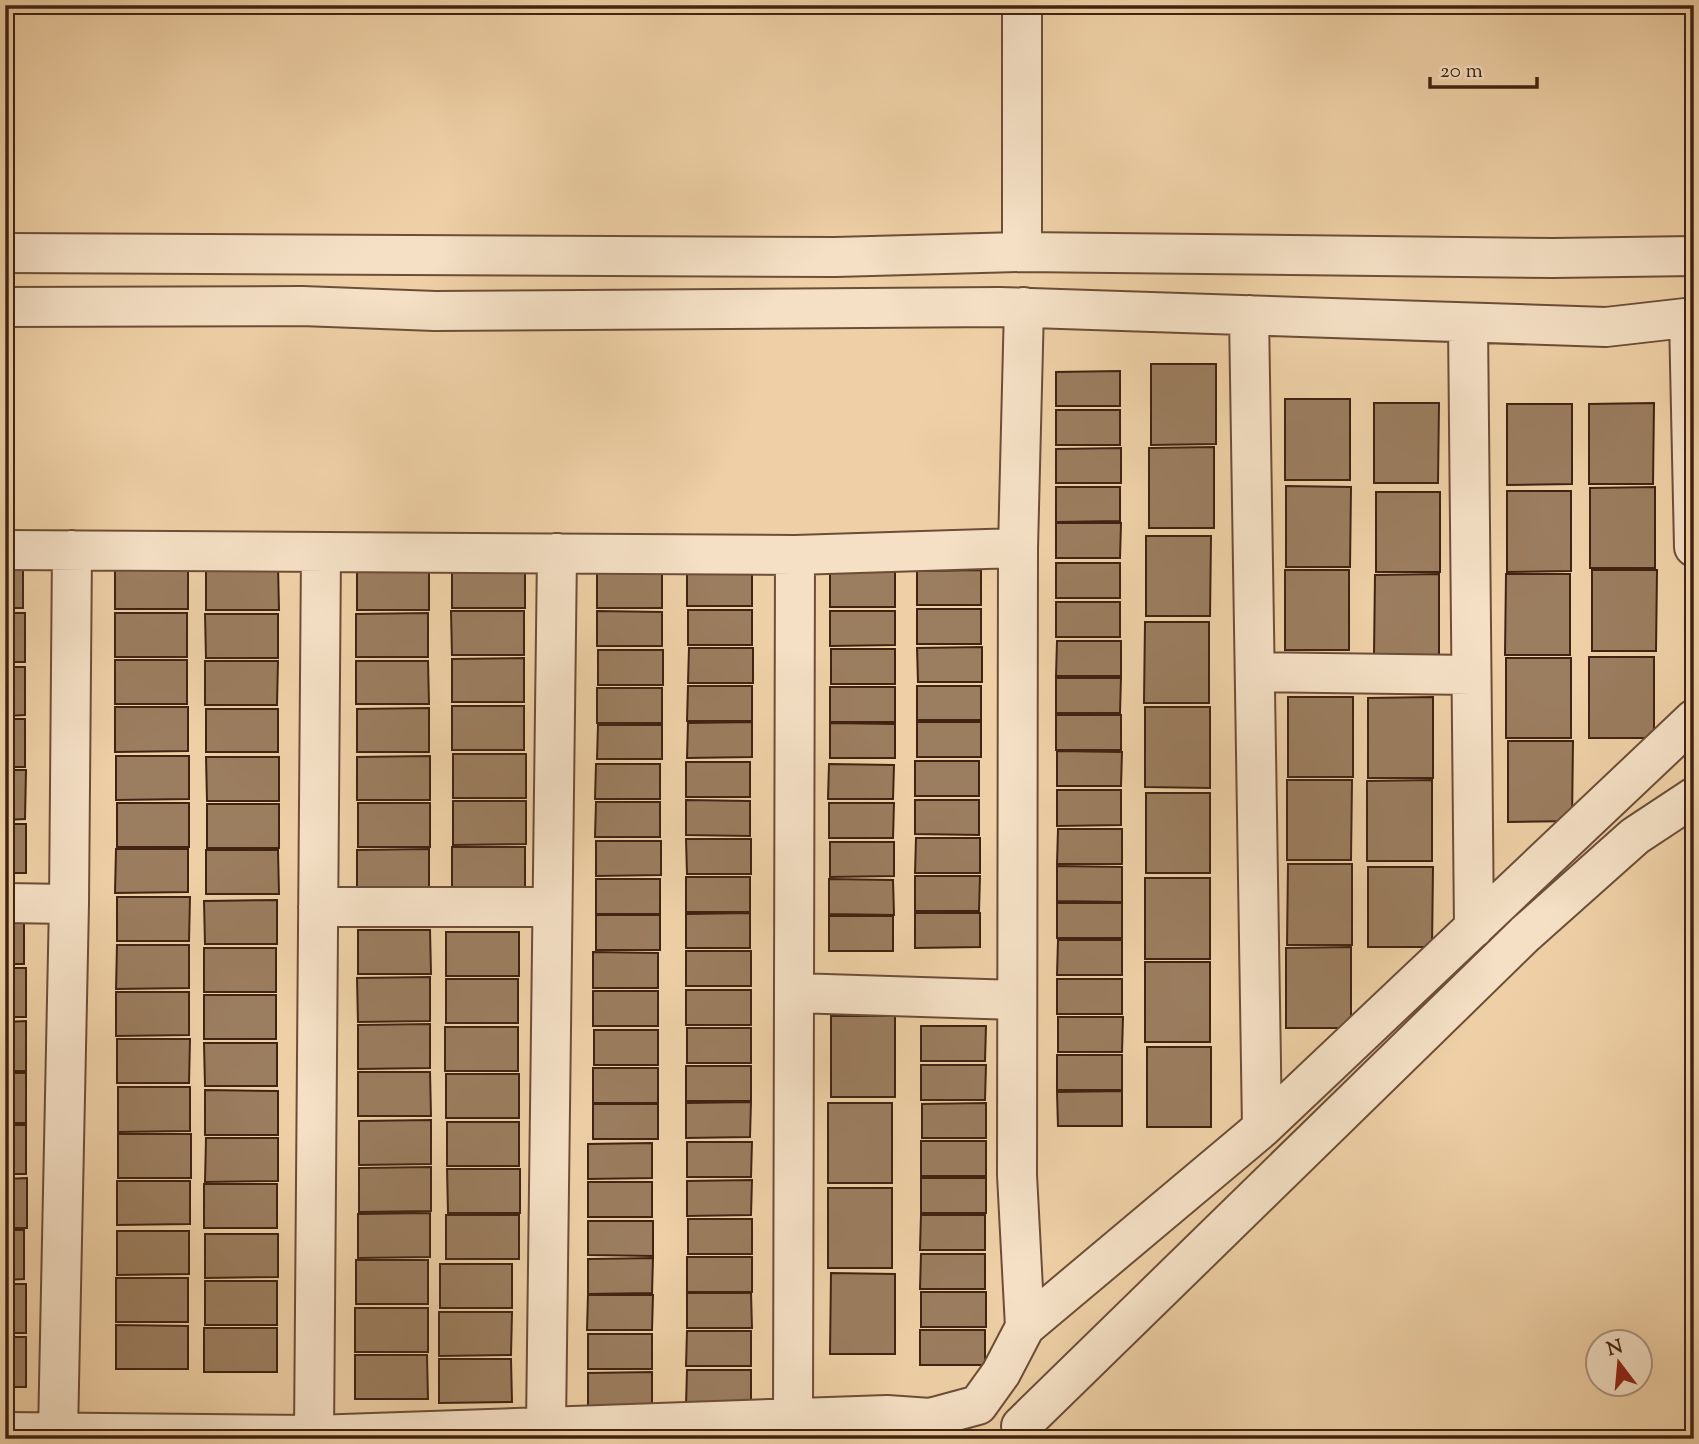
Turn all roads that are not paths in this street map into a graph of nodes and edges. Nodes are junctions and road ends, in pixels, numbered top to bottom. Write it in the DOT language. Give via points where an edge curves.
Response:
graph roads {
  1 [pos="1022,5"];
  2 [pos="1022,252"];
  3 [pos="5,253"];
  4 [pos="1694,256"];
  5 [pos="5,307"];
  6 [pos="1024,307"];
  7 [pos="1249,315"];
  8 [pos="1691,318"];
  9 [pos="1468,323"];
  10 [pos="1694,547"];
  11 [pos="1018,548"];
  12 [pos="5,550"];
  13 [pos="72,550"];
  14 [pos="321,552"];
  15 [pos="557,553"];
  16 [pos="795,555"];
  17 [pos="1255,672"];
  18 [pos="1471,675"];
  19 [pos="1694,719"];
  20 [pos="1694,797"];
  21 [pos="5,904"];
  22 [pos="69,904"];
  23 [pos="552,906"];
  24 [pos="318,908"];
  25 [pos="1474,928"];
  26 [pos="794,993"];
  27 [pos="1017,1000"];
  28 [pos="1262,1128"];
  29 [pos="1026,1326"];
  30 [pos="793,1419"];
  31 [pos="546,1426"];
  32 [pos="1021,1426"];
  33 [pos="5,1432"];
  34 [pos="58,1433"];
  35 [pos="314,1434"];
  1 -- 2 [label="street"];
  2 -- 3 [label="street" via="835,257"];
  2 -- 4 [label="street"];
  5 -- 6 [label="street" via="302,306 435,311"];
  6 -- 7 [label="street"];
  6 -- 11 [label="street"];
  7 -- 9 [label="street"];
  7 -- 17 [label="street"];
  8 -- 9 [label="street" via="1606,327"];
  8 -- 10 [label="street"];
  9 -- 18 [label="street"];
  11 -- 16 [label="street"];
  11 -- 27 [label="street"];
  12 -- 13 [label="street"];
  13 -- 14 [label="street"];
  13 -- 22 [label="street"];
  14 -- 15 [label="street"];
  14 -- 24 [label="street"];
  15 -- 16 [label="street"];
  15 -- 23 [label="street"];
  16 -- 26 [label="street"];
  17 -- 18 [label="street"];
  17 -- 28 [label="street"];
  18 -- 25 [label="street"];
  19 -- 25 [label="street"];
  20 -- 32 [label="street" via="1634,836 1525,934"];
  21 -- 22 [label="street"];
  22 -- 34 [label="street"];
  23 -- 24 [label="street"];
  23 -- 31 [label="street"];
  24 -- 35 [label="street"];
  25 -- 28 [label="street"];
  26 -- 27 [label="street"];
  26 -- 30 [label="street"];
  27 -- 29 [label="street" via="1017,1175"];
  28 -- 29 [label="street"];
  29 -- 30 [label="street" via="978,1405 930,1418"];
  30 -- 31 [label="street"];
  31 -- 35 [label="street"];
  33 -- 34 [label="street"];
  34 -- 35 [label="street"];
}
